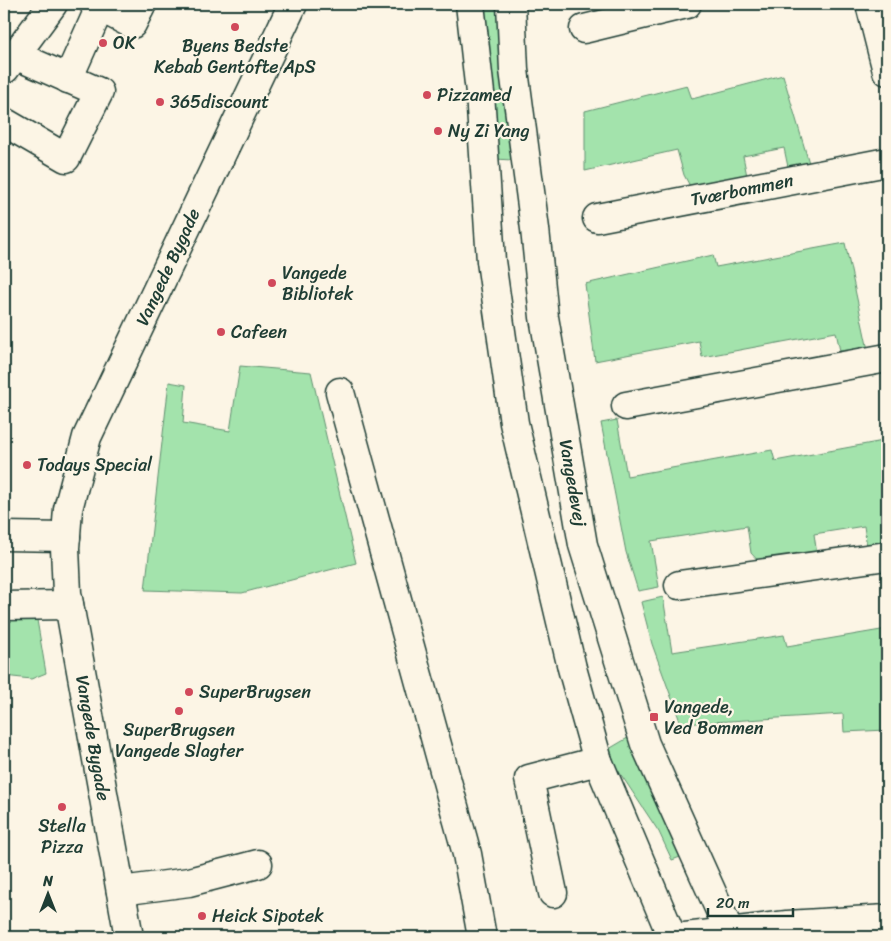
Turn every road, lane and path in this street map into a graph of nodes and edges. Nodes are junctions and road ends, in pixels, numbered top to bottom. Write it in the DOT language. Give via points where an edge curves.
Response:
graph roads {
  1 [pos="53,4"];
  2 [pos="142,4"];
  3 [pos="293,4"];
  4 [pos="470,4"];
  5 [pos="511,4"];
  6 [pos="520,4"];
  7 [pos="687,4"];
  8 [pos="870,4"];
  9 [pos="97,6"];
  10 [pos="584,29"];
  11 [pos="9,62"];
  12 [pos="514,70"];
  13 [pos="887,71"];
  14 [pos="68,79"];
  15 [pos="4,122"];
  16 [pos="887,162"];
  17 [pos="597,218"];
  18 [pos="887,358"];
  19 [pos="340,392"];
  20 [pos="626,406"];
  21 [pos="4,536"];
  22 [pos="66,537"];
  23 [pos="887,556"];
  24 [pos="679,585"];
  25 [pos="69,605"];
  26 [pos="4,606"];
  27 [pos="598,761"];
  28 [pos="258,864"];
  29 [pos="121,891"];
  30 [pos="553,893"];
  31 [pos="887,920"];
  32 [pos="731,934"];
  33 [pos="129,937"];
  34 [pos="482,937"];
  35 [pos="672,937"];
  36 [pos="685,937"];
  1 -- 11 [label="street"];
  2 -- 9 [label="street" via="132,24"];
  3 -- 22 [label="street, Vangede Bygade" via="87,437 68,509"];
  4 -- 27 [label="street" via="480,93 491,261 514,422 572,668"];
  5 -- 12 [label="street, Vangedevej"];
  6 -- 12 [label="street"];
  7 -- 10 [label="street"];
  8 -- 13 [label="street"];
  9 -- 14 [label="street"];
  11 -- 14 [label="street"];
  12 -- 32 [label="street, Vangedevej" via="544,317 583,545 646,744"];
  14 -- 15 [label="street" via="99,92 66,158"];
  16 -- 17 [label="street, Tværbommen"];
  18 -- 20 [label="street"];
  19 -- 34 [label="street" via="467,854"];
  21 -- 22 [label="street"];
  22 -- 25 [label="street, Vangede Bygade"];
  23 -- 24 [label="street"];
  25 -- 26 [label="street"];
  25 -- 29 [label="street, Vangede Bygade"];
  27 -- 30 [label="street" via="529,779"];
  27 -- 35 [label="street"];
  28 -- 29 [label="street" via="189,882"];
  29 -- 33 [label="street, Vangede Bygade"];
  31 -- 32 [label="street" via="787,925"];
  32 -- 36 [label="street"];
}
